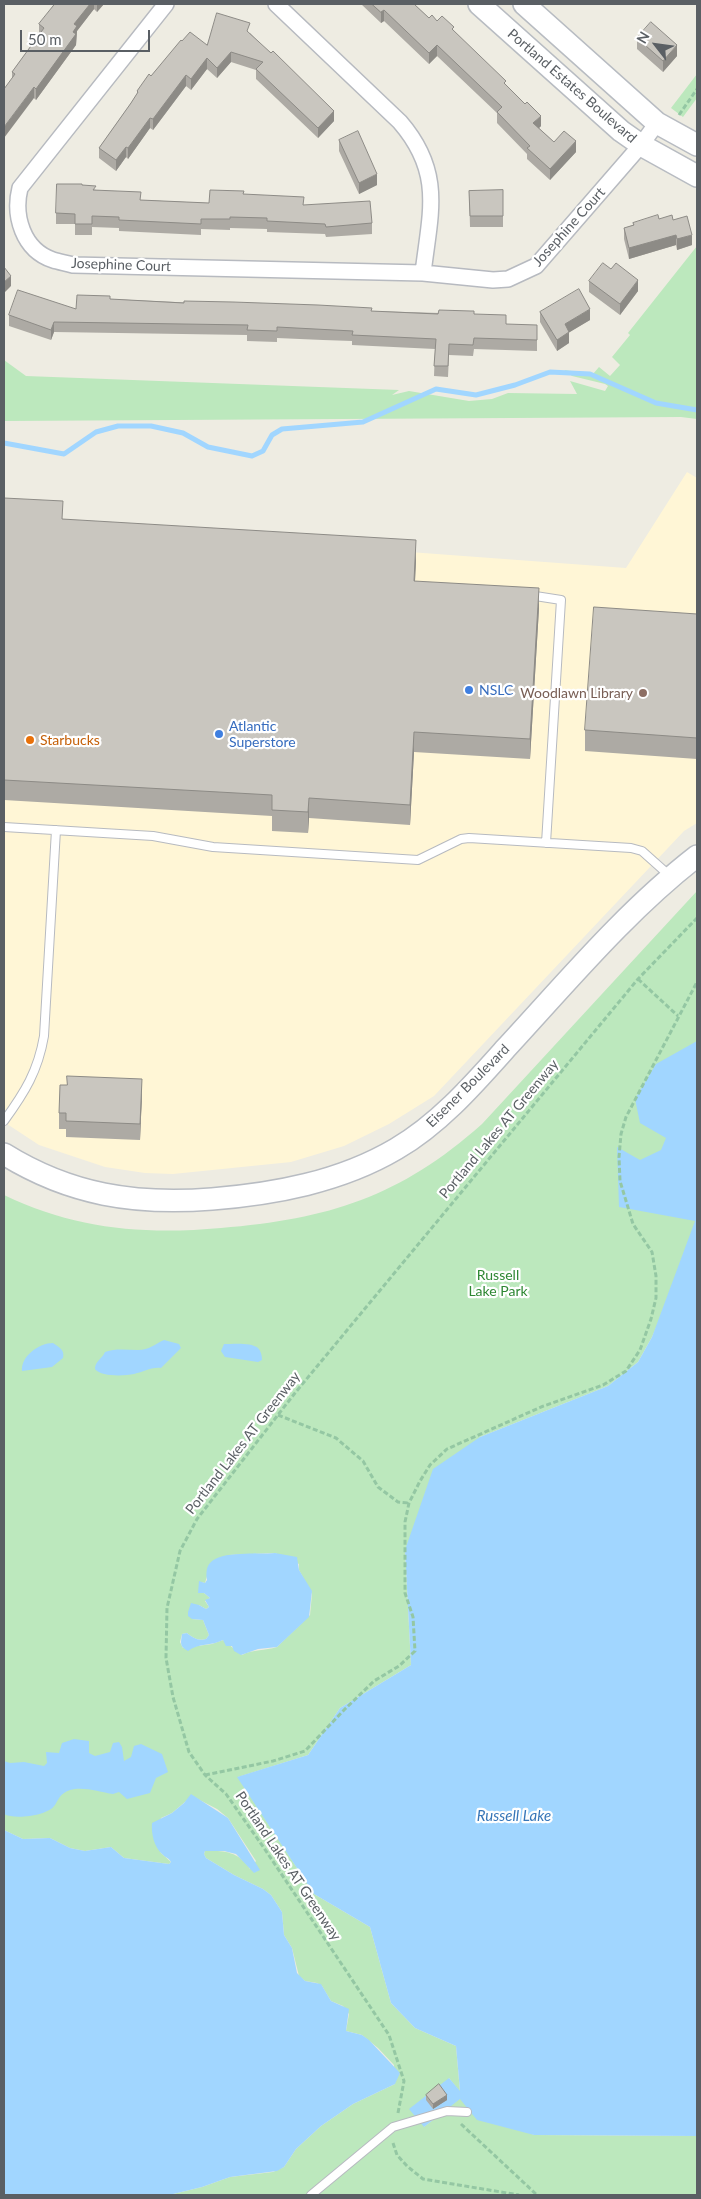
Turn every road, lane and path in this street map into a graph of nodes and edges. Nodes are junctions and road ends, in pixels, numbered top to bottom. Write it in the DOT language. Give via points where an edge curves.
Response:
graph roads {
  1 [pos="166,4"];
  2 [pos="276,4"];
  3 [pos="479,4"];
  4 [pos="524,4"];
  5 [pos="697,89"];
  6 [pos="663,126"];
  7 [pos="641,145"];
  8 [pos="697,145"];
  9 [pos="697,176"];
  10 [pos="423,274"];
  11 [pos="516,594"];
  12 [pos="4,827"];
  13 [pos="56,830"];
  14 [pos="546,843"];
  15 [pos="697,856"];
  16 [pos="670,876"];
  17 [pos="697,918"];
  18 [pos="638,979"];
  19 [pos="697,982"];
  20 [pos="678,1016"];
  21 [pos="4,1121"];
  22 [pos="4,1154"];
  23 [pos="278,1415"];
  24 [pos="409,1503"];
  25 [pos="205,1775"];
  26 [pos="447,2111"];
  27 [pos="467,2112"];
  28 [pos="393,2127"];
  29 [pos="311,2195"];
  30 [pos="519,2195"];
  31 [pos="537,2195"];
  1 -- 10 [label="street, Josephine Court" via="20,188 17,214 25,237 33,247 52,260 73,265"];
  2 -- 10 [label="street" via="400,122 416,143 428,170 432,194"];
  3 -- 7 [label="street, Portland Estates Boulevard" via="621,131"];
  4 -- 6 [label="street, Portland Estates Boulevard"];
  5 -- 6 [label="path"];
  6 -- 7 [label="street, Josephine Court"];
  6 -- 8 [label="street, Portland Estates Boulevard"];
  7 -- 9 [label="street, Portland Estates Boulevard"];
  7 -- 10 [label="street, Josephine Court" via="536,266 500,280"];
  11 -- 14 [label="lane" via="561,600"];
  12 -- 13 [label="lane"];
  13 -- 14 [label="lane" via="153,836 213,848 418,860 469,838"];
  13 -- 21 [label="lane" via="41,1058 34,1075"];
  14 -- 16 [label="lane" via="631,848 642,851"];
  15 -- 16 [label="street, Eisener Boulevard"];
  16 -- 22 [label="street, Eisener Boulevard" via="468,1089 423,1130 375,1160 310,1183 264,1194 159,1201 90,1193 50,1180"];
  17 -- 18 [label="path, Portland Lakes AT Greenway"];
  18 -- 20 [label="path"];
  18 -- 23 [label="path, Portland Lakes AT Greenway"];
  19 -- 20 [label="path"];
  20 -- 24 [label="path" via="626,1117 621,1134 620,1181 633,1224 652,1252 656,1276 656,1298 640,1350 626,1371 603,1385 542,1407 447,1449 430,1465"];
  23 -- 24 [label="path" via="336,1438 363,1461 378,1488 398,1502"];
  23 -- 25 [label="path, Portland Lakes AT Greenway" via="197,1519 180,1551 167,1608 166,1658 173,1697 190,1752"];
  24 -- 25 [label="path" via="405,1522 406,1594 413,1617 415,1650 399,1666 374,1681 305,1752"];
  25 -- 28 [label="path, Portland Lakes AT Greenway" via="226,1794 253,1832 389,2035 404,2081"];
  26 -- 27 [label="lane"];
  26 -- 28 [label="lane"];
  26 -- 31 [label="path"];
  28 -- 29 [label="lane"];
  28 -- 30 [label="path, Portland Lakes AT Greenway" via="392,2140 397,2155 423,2179"];
}
